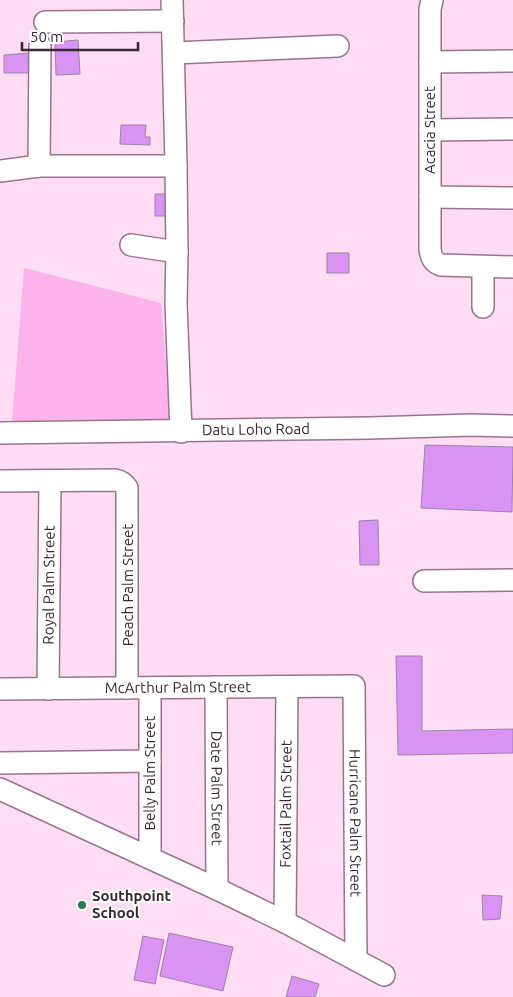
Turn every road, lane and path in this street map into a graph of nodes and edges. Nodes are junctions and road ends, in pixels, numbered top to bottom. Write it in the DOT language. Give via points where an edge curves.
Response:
graph roads {
  1 [pos="172,0"];
  2 [pos="432,0"];
  3 [pos="172,21"];
  4 [pos="45,22"];
  5 [pos="40,46"];
  6 [pos="338,46"];
  7 [pos="174,53"];
  8 [pos="513,61"];
  9 [pos="430,62"];
  10 [pos="513,129"];
  11 [pos="430,130"];
  12 [pos="39,166"];
  13 [pos="176,166"];
  14 [pos="0,172"];
  15 [pos="430,197"];
  16 [pos="513,198"];
  17 [pos="131,245"];
  18 [pos="177,252"];
  19 [pos="483,267"];
  20 [pos="513,267"];
  21 [pos="483,307"];
  22 [pos="513,426"];
  23 [pos="181,432"];
  24 [pos="0,433"];
  25 [pos="0,481"];
  26 [pos="50,481"];
  27 [pos="513,580"];
  28 [pos="424,581"];
  29 [pos="354,686"];
  30 [pos="216,687"];
  31 [pos="287,687"];
  32 [pos="127,688"];
  33 [pos="150,688"];
  34 [pos="0,689"];
  35 [pos="48,689"];
  36 [pos="150,761"];
  37 [pos="0,763"];
  38 [pos="0,789"];
  39 [pos="150,858"];
  40 [pos="217,889"];
  41 [pos="285,922"];
  42 [pos="356,960"];
  43 [pos="384,975"];
  1 -- 3 [label="street"];
  2 -- 9 [label="street, Acacia Street"];
  3 -- 4 [label="street"];
  3 -- 7 [label="street"];
  5 -- 12 [label="street"];
  6 -- 7 [label="street"];
  7 -- 13 [label="street"];
  8 -- 9 [label="street"];
  9 -- 11 [label="street, Acacia Street"];
  10 -- 11 [label="street"];
  11 -- 15 [label="street, Acacia Street"];
  12 -- 13 [label="street"];
  12 -- 14 [label="street"];
  13 -- 18 [label="street"];
  15 -- 16 [label="street"];
  15 -- 19 [label="street, Acacia Street" via="433,261 441,265"];
  17 -- 18 [label="street"];
  18 -- 23 [label="street"];
  19 -- 20 [label="street"];
  19 -- 21 [label="street"];
  22 -- 23 [label="street, Datu Loho Road"];
  23 -- 24 [label="street, Datu Loho Road"];
  25 -- 26 [label="street"];
  26 -- 32 [label="street, Peach Palm Street" via="115,480 127,488"];
  26 -- 35 [label="street, Royal Palm Street"];
  27 -- 28 [label="street"];
  29 -- 31 [label="street, McArthur Palm Street"];
  29 -- 42 [label="street, Hurricane Palm Street"];
  30 -- 31 [label="street, McArthur Palm Street"];
  30 -- 33 [label="street, McArthur Palm Street"];
  30 -- 40 [label="street, Date Palm Street"];
  31 -- 41 [label="street, Foxtail Palm Street"];
  32 -- 33 [label="street, McArthur Palm Street"];
  32 -- 35 [label="street, McArthur Palm Street"];
  33 -- 36 [label="street, Belly Palm Street"];
  34 -- 35 [label="street, McArthur Palm Street"];
  36 -- 37 [label="street"];
  36 -- 39 [label="street, Belly Palm Street"];
  38 -- 39 [label="street"];
  39 -- 40 [label="street"];
  40 -- 41 [label="street"];
  41 -- 42 [label="street"];
  42 -- 43 [label="street"];
}
